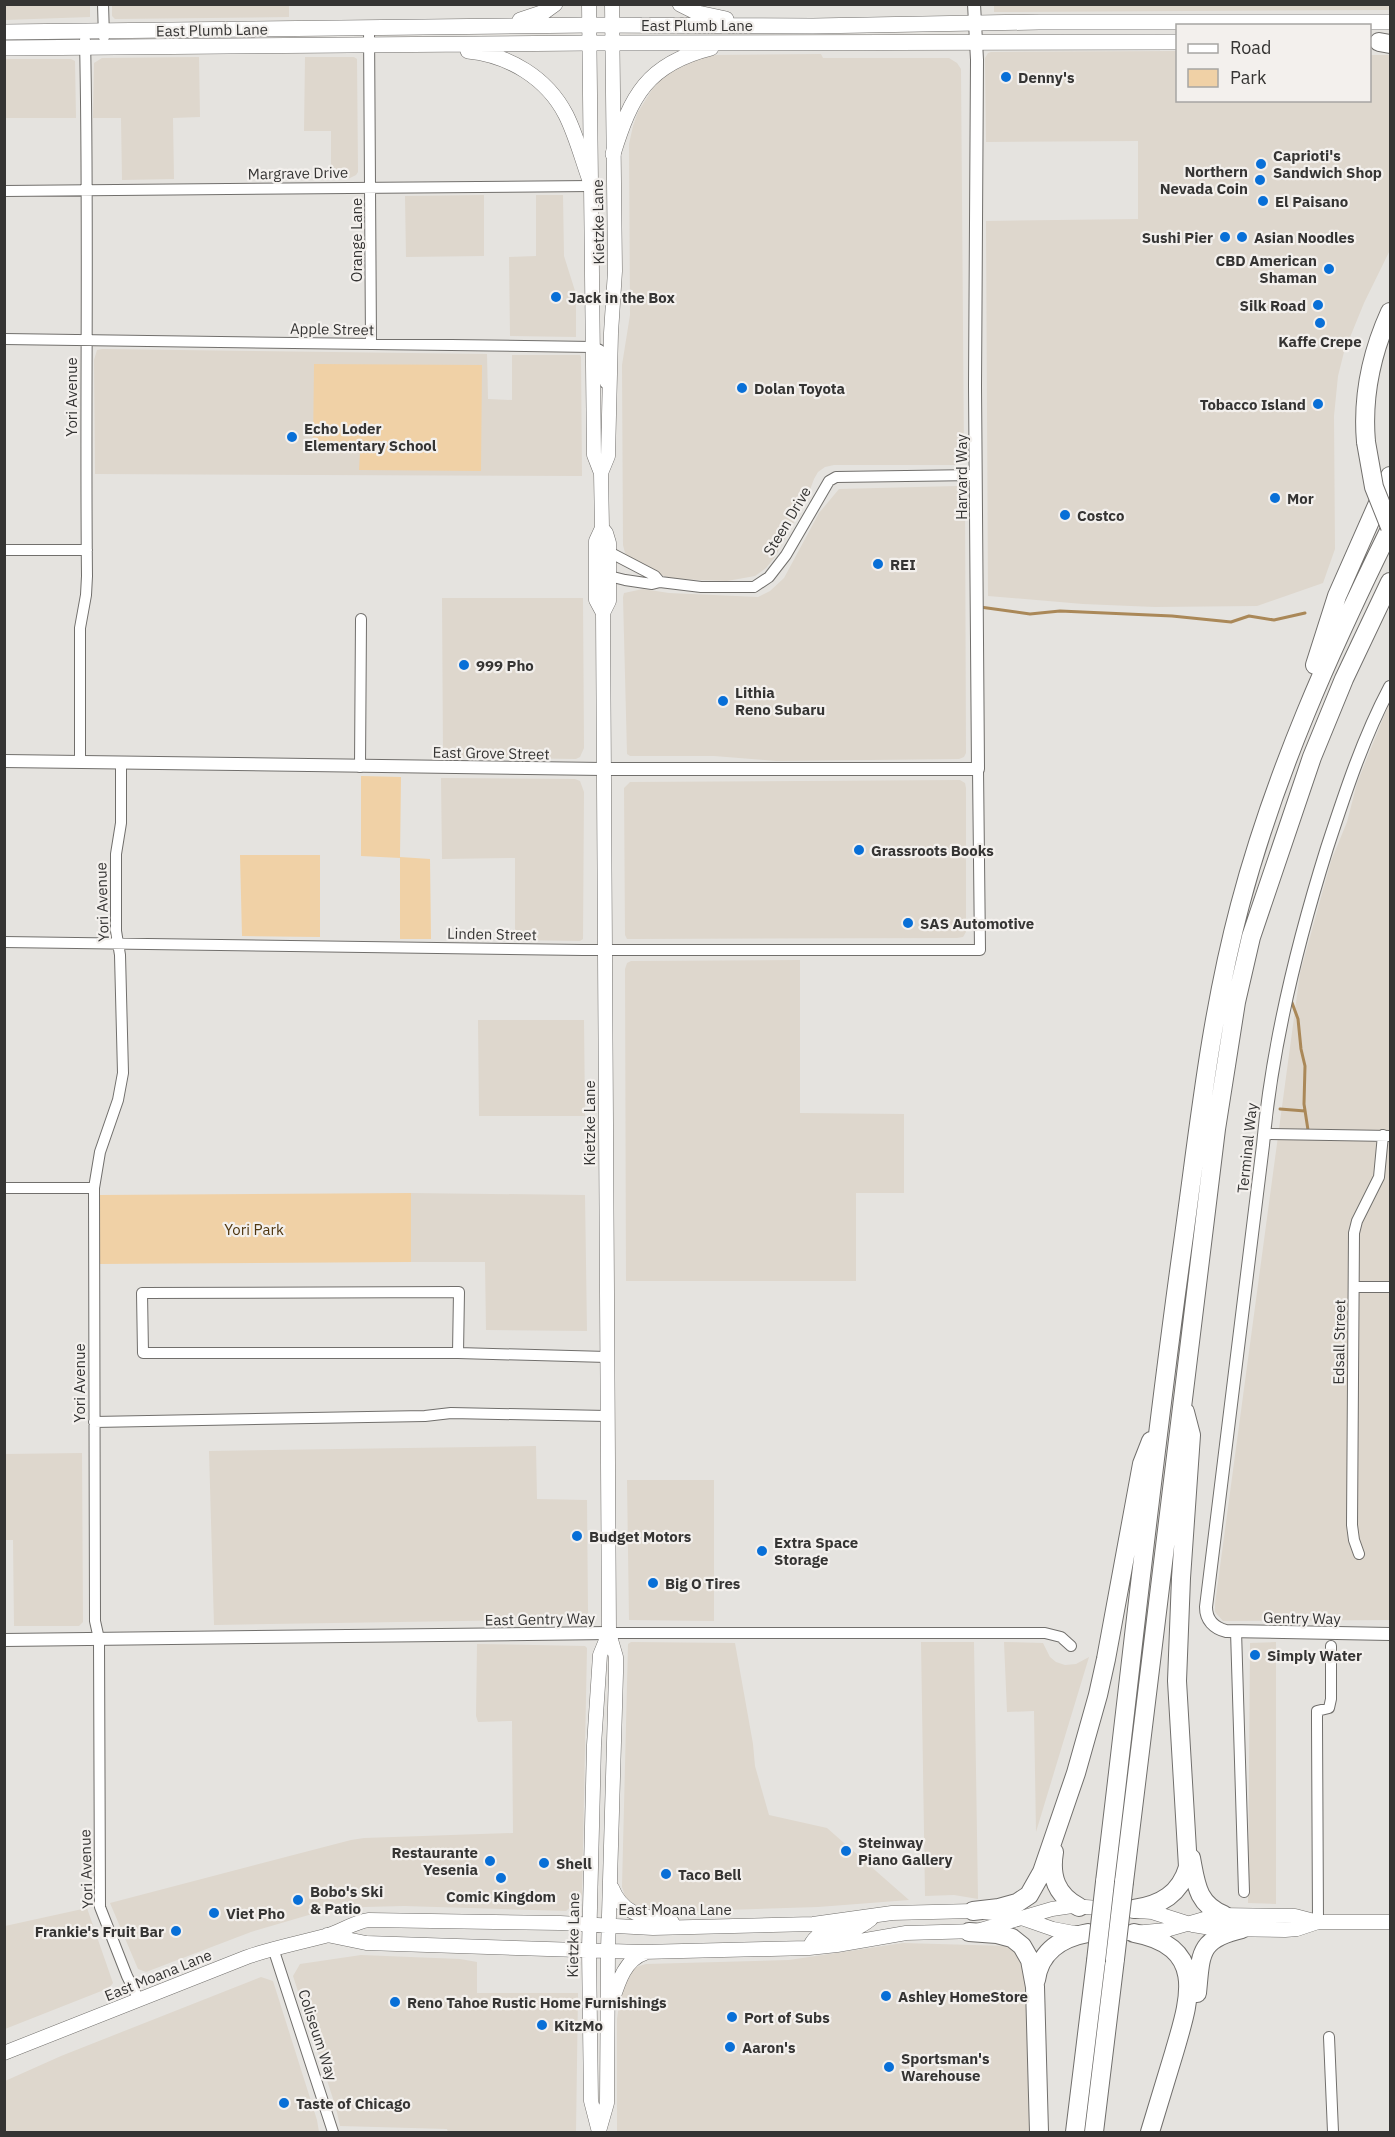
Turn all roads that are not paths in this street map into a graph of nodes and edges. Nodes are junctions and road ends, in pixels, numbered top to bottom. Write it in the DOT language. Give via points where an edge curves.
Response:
graph roads {
  1 [pos="103,4"];
  2 [pos="555,4"];
  3 [pos="589,4"];
  4 [pos="612,4"];
  5 [pos="680,4"];
  6 [pos="974,4"];
  7 [pos="1390,22"];
  8 [pos="975,23"];
  9 [pos="589,25"];
  10 [pos="612,25"];
  11 [pos="813,26"];
  12 [pos="459,27"];
  13 [pos="1390,27"];
  14 [pos="369,28"];
  15 [pos="85,31"];
  16 [pos="103,31"];
  17 [pos="4,32"];
  18 [pos="1380,39"];
  19 [pos="976,41"];
  20 [pos="1176,42"];
  21 [pos="590,43"];
  22 [pos="612,43"];
  23 [pos="738,43"];
  24 [pos="369,45"];
  25 [pos="412,45"];
  26 [pos="86,47"];
  27 [pos="105,47"];
  28 [pos="4,48"];
  29 [pos="613,154"];
  30 [pos="592,186"];
  31 [pos="371,187"];
  32 [pos="4,190"];
  33 [pos="88,190"];
  34 [pos="1390,312"];
  35 [pos="4,339"];
  36 [pos="85,340"];
  37 [pos="371,344"];
  38 [pos="593,347"];
  39 [pos="609,408"];
  40 [pos="601,473"];
  41 [pos="976,476"];
  42 [pos="1390,476"];
  43 [pos="1390,528"];
  44 [pos="4,550"];
  45 [pos="87,550"];
  46 [pos="603,552"];
  47 [pos="609,576"];
  48 [pos="660,582"];
  49 [pos="1390,582"];
  50 [pos="1384,602"];
  51 [pos="603,613"];
  52 [pos="361,619"];
  53 [pos="1390,687"];
  54 [pos="1301,722"];
  55 [pos="4,761"];
  56 [pos="80,762"];
  57 [pos="122,762"];
  58 [pos="360,767"];
  59 [pos="603,769"];
  60 [pos="978,769"];
  61 [pos="4,942"];
  62 [pos="118,944"];
  63 [pos="606,950"];
  64 [pos="980,950"];
  65 [pos="1264,1134"];
  66 [pos="1387,1136"];
  67 [pos="4,1188"];
  68 [pos="94,1188"];
  69 [pos="1354,1287"];
  70 [pos="1390,1287"];
  71 [pos="458,1353"];
  72 [pos="607,1357"];
  73 [pos="1182,1401"];
  74 [pos="607,1416"];
  75 [pos="1160,1420"];
  76 [pos="94,1422"];
  77 [pos="1359,1554"];
  78 [pos="1214,1626"];
  79 [pos="1236,1631"];
  80 [pos="609,1633"];
  81 [pos="1390,1634"];
  82 [pos="99,1639"];
  83 [pos="4,1640"];
  84 [pos="1071,1646"];
  85 [pos="1331,1646"];
  86 [pos="1060,1818"];
  87 [pos="1188,1845"];
  88 [pos="610,1883"];
  89 [pos="1244,1892"];
  90 [pos="1079,1907"];
  91 [pos="1134,1909"];
  92 [pos="973,1911"];
  93 [pos="878,1915"];
  94 [pos="1224,1915"];
  95 [pos="1024,1918"];
  96 [pos="1318,1922"];
  97 [pos="1390,1922"];
  98 [pos="1187,1923"];
  99 [pos="590,1924"];
  100 [pos="609,1926"];
  101 [pos="695,1927"];
  102 [pos="1242,1929"];
  103 [pos="969,1932"];
  104 [pos="1088,1933"];
  105 [pos="1134,1933"];
  106 [pos="327,1935"];
  107 [pos="273,1948"];
  108 [pos="809,1948"];
  109 [pos="589,1949"];
  110 [pos="608,1950"];
  111 [pos="646,1952"];
  112 [pos="1035,1987"];
  113 [pos="139,2000"];
  114 [pos="607,2021"];
  115 [pos="1329,2037"];
  116 [pos="1177,2041"];
  117 [pos="4,2054"];
  118 [pos="599,2132"];
  119 [pos="333,2133"];
  120 [pos="1039,2133"];
  121 [pos="1075,2133"];
  122 [pos="1094,2133"];
  123 [pos="1150,2133"];
  124 [pos="1333,2133"];
  1 -- 16 [label="street"];
  2 -- 12 [label="main road" via="529,19"];
  3 -- 9 [label="main road, Kietzke Lane"];
  4 -- 10 [label="main road, Kietzke Lane"];
  5 -- 11 [label="main road" via="716,17"];
  6 -- 8 [label="street, Harvard Way"];
  7 -- 8 [label="main road, East Plumb Lane"];
  8 -- 11 [label="main road, East Plumb Lane"];
  8 -- 19 [label="street, Harvard Way"];
  9 -- 10 [label="main road, East Plumb Lane"];
  9 -- 12 [label="main road, East Plumb Lane"];
  9 -- 21 [label="main road, Kietzke Lane"];
  10 -- 11 [label="main road, East Plumb Lane"];
  10 -- 22 [label="main road, Kietzke Lane"];
  12 -- 14 [label="main road, East Plumb Lane"];
  13 -- 18 [label="main road"];
  14 -- 16 [label="main road, East Plumb Lane"];
  14 -- 24 [label="street, Orange Lane"];
  15 -- 16 [label="main road, East Plumb Lane"];
  15 -- 17 [label="main road, East Plumb Lane"];
  15 -- 26 [label="street, Yori Avenue"];
  16 -- 27 [label="street"];
  19 -- 20 [label="main road, East Plumb Lane"];
  19 -- 23 [label="main road, East Plumb Lane"];
  19 -- 41 [label="street, Harvard Way"];
  21 -- 22 [label="main road, East Plumb Lane"];
  21 -- 25 [label="main road, East Plumb Lane"];
  21 -- 30 [label="main road, Kietzke Lane"];
  22 -- 23 [label="main road, East Plumb Lane"];
  22 -- 29 [label="main road, Kietzke Lane"];
  23 -- 29 [label="main road" via="692,54 658,72 632,103"];
  24 -- 25 [label="main road, East Plumb Lane"];
  24 -- 27 [label="main road, East Plumb Lane"];
  24 -- 31 [label="street, Orange Lane"];
  25 -- 30 [label="main road" via="493,56 535,78 558,100 567,117"];
  26 -- 27 [label="main road, East Plumb Lane"];
  26 -- 28 [label="main road, East Plumb Lane"];
  26 -- 33 [label="street, Yori Avenue"];
  29 -- 39 [label="main road, Kietzke Lane" via="615,271"];
  30 -- 31 [label="street, Margrave Drive"];
  30 -- 38 [label="main road, Kietzke Lane"];
  31 -- 33 [label="street, Margrave Drive"];
  31 -- 37 [label="street, Orange Lane"];
  32 -- 33 [label="street, Margrave Drive"];
  33 -- 36 [label="street, Yori Avenue"];
  34 -- 43 [label="highway, bridge" via="1370,369 1366,398 1366,442 1374,487"];
  35 -- 36 [label="street, Apple Street"];
  36 -- 37 [label="street, Apple Street"];
  36 -- 45 [label="street, Yori Avenue"];
  37 -- 38 [label="street, Apple Street"];
  38 -- 39 [label="street" via="600,350"];
  38 -- 40 [label="main road, Kietzke Lane" via="594,455"];
  39 -- 40 [label="main road, Kietzke Lane" via="608,456"];
  40 -- 46 [label="main road, Kietzke Lane" via="602,528 609,543"];
  41 -- 48 [label="street, Steen Drive" via="839,476 829,481 786,555 769,577 754,587"];
  41 -- 60 [label="street, Harvard Way"];
  42 -- 54 [label="highway" via="1337,596"];
  43 -- 54 [label="highway"];
  44 -- 45 [label="street"];
  45 -- 56 [label="street, Yori Avenue" via="86,595 80,628"];
  46 -- 47 [label="main road, Kietzke Lane"];
  46 -- 48 [label="street, Steen Drive"];
  46 -- 51 [label="main road, Kietzke Lane" via="596,600"];
  47 -- 48 [label="street, Steen Drive"];
  47 -- 51 [label="main road, Kietzke Lane" via="609,601"];
  49 -- 50 [label="highway"];
  50 -- 73 [label="highway" via="1344,679 1312,757 1251,937 1221,1086"];
  51 -- 59 [label="main road, Kietzke Lane"];
  52 -- 58 [label="street"];
  53 -- 65 [label="street, Terminal Way" via="1344,796 1304,924 1268,1090"];
  54 -- 75 [label="highway" via="1252,862 1213,1024"];
  55 -- 56 [label="street, East Grove Street"];
  56 -- 57 [label="street, East Grove Street"];
  57 -- 58 [label="street, East Grove Street"];
  57 -- 62 [label="street, Yori Avenue" via="122,817 116,854"];
  58 -- 59 [label="street, East Grove Street"];
  59 -- 60 [label="street, East Grove Street"];
  59 -- 63 [label="main road, Kietzke Lane"];
  60 -- 64 [label="street, Harvard Way"];
  61 -- 62 [label="street, Linden Street"];
  62 -- 63 [label="street, Linden Street"];
  62 -- 68 [label="street, Yori Avenue" via="123,1073"];
  63 -- 64 [label="street, Linden Street"];
  63 -- 72 [label="main road, Kietzke Lane"];
  65 -- 66 [label="street"];
  65 -- 78 [label="street, Terminal Way" via="1206,1607 1206,1616"];
  66 -- 69 [label="street, Edsall Street" via="1379,1177 1354,1233"];
  67 -- 68 [label="street"];
  68 -- 76 [label="street, Yori Avenue"];
  69 -- 70 [label="street"];
  69 -- 77 [label="street, Edsall Street" via="1352,1525"];
  71 -- 71 [label="street" via="143,1353 142,1293 459,1292"];
  71 -- 72 [label="street"];
  72 -- 74 [label="main road, Kietzke Lane"];
  73 -- 87 [label="highway" via="1191,1435 1177,1681"];
  73 -- 122 [label="highway, bridge"];
  74 -- 76 [label="street" via="451,1413"];
  74 -- 80 [label="main road, Kietzke Lane"];
  75 -- 86 [label="highway" via="1142,1464 1106,1659"];
  75 -- 121 [label="highway, bridge"];
  76 -- 82 [label="street, Yori Avenue" via="95,1622"];
  78 -- 79 [label="street, Gentry Way"];
  79 -- 81 [label="street, Gentry Way"];
  79 -- 89 [label="street"];
  80 -- 82 [label="street, East Gentry Way"];
  80 -- 84 [label="street, East Gentry Way" via="1045,1633 1061,1637"];
  80 -- 88 [label="main road, Kietzke Lane" via="616,1657"];
  80 -- 99 [label="main road, Kietzke Lane" via="600,1655 597,1700"];
  82 -- 83 [label="street, East Gentry Way"];
  82 -- 113 [label="street, Yori Avenue" via="100,1907"];
  85 -- 96 [label="street" via="1331,1699 1329,1708 1317,1711"];
  86 -- 90 [label="highway" via="1053,1858 1054,1880 1065,1898"];
  86 -- 92 [label="highway" via="1038,1882 1029,1895 1009,1906"];
  87 -- 91 [label="highway" via="1188,1867 1173,1894 1158,1904"];
  87 -- 94 [label="highway" via="1200,1895 1209,1907"];
  88 -- 100 [label="main road, Kietzke Lane"];
  88 -- 101 [label="main road" via="621,1904 632,1912"];
  90 -- 91 [label="main road, East Moana Lane"];
  90 -- 95 [label="main road, East Moana Lane" via="1052,1909"];
  91 -- 98 [label="main road, East Moana Lane"];
  92 -- 93 [label="main road, East Moana Lane"];
  92 -- 95 [label="main road, East Moana Lane"];
  93 -- 101 [label="main road, East Moana Lane" via="813,1924"];
  93 -- 108 [label="main road" via="853,1929 820,1933"];
  94 -- 96 [label="main road, East Moana Lane" via="1295,1916"];
  94 -- 98 [label="main road, East Moana Lane"];
  95 -- 103 [label="main road, East Moana Lane"];
  95 -- 104 [label="main road, East Moana Lane" via="1059,1930"];
  96 -- 97 [label="main road, East Moana Lane"];
  96 -- 102 [label="main road, East Moana Lane" via="1297,1929"];
  98 -- 102 [label="main road, East Moana Lane" via="1204,1928"];
  98 -- 105 [label="main road, East Moana Lane"];
  99 -- 100 [label="main road, East Moana Lane"];
  99 -- 106 [label="main road, East Moana Lane" via="383,1919 358,1921"];
  99 -- 109 [label="main road, Kietzke Lane"];
  100 -- 101 [label="main road, East Moana Lane"];
  100 -- 110 [label="main road, Kietzke Lane"];
  102 -- 116 [label="highway" via="1221,1934 1204,1949 1198,1966 1195,2004"];
  103 -- 108 [label="main road, East Moana Lane" via="906,1933"];
  103 -- 112 [label="highway" via="1004,1935 1018,1942 1030,1960"];
  104 -- 105 [label="main road, East Moana Lane"];
  104 -- 112 [label="highway" via="1065,1939 1049,1950 1039,1964"];
  105 -- 116 [label="highway" via="1169,1947 1184,1965 1190,1987"];
  106 -- 107 [label="main road, East Moana Lane"];
  106 -- 109 [label="main road, East Moana Lane" via="366,1943"];
  107 -- 113 [label="main road, East Moana Lane"];
  107 -- 119 [label="street, Coliseum Way"];
  108 -- 111 [label="main road, East Moana Lane"];
  109 -- 110 [label="main road, East Moana Lane"];
  109 -- 118 [label="main road, Kietzke Lane" via="591,2101"];
  110 -- 111 [label="main road, East Moana Lane"];
  110 -- 114 [label="main road, Kietzke Lane"];
  111 -- 114 [label="main road" via="630,1962 617,1986"];
  112 -- 120 [label="highway"];
  113 -- 117 [label="main road, East Moana Lane"];
  114 -- 118 [label="main road, Kietzke Lane" via="606,2103"];
  115 -- 124 [label="street"];
  116 -- 123 [label="highway"];
}
